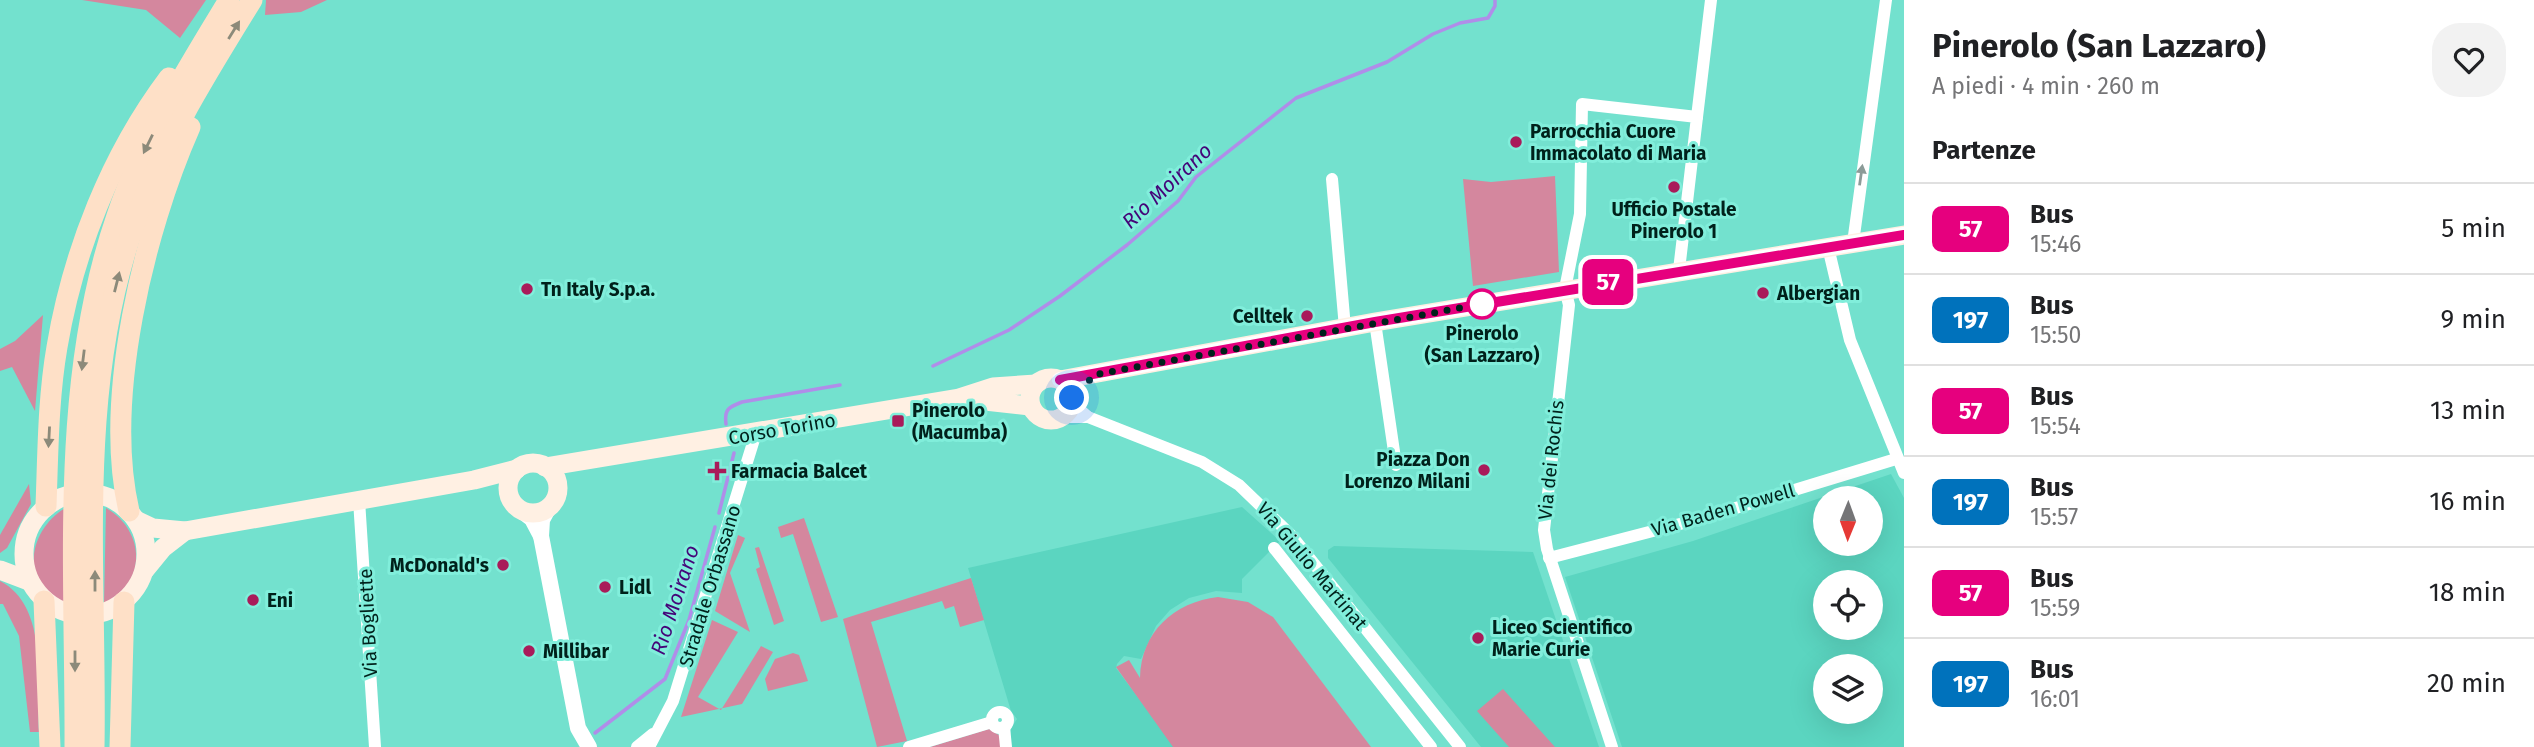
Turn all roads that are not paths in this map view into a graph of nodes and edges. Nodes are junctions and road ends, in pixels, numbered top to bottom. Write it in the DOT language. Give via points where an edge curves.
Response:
graph roads {
  1 [pos="229,0"];
  2 [pos="252,0"];
  3 [pos="1711,0"];
  4 [pos="1886,0"];
  5 [pos="204,41"];
  6 [pos="215,59"];
  7 [pos="1698,117"];
  8 [pos="1332,179"];
  9 [pos="1904,235"];
  10 [pos="1853,243"];
  11 [pos="1828,247"];
  12 [pos="1679,270"];
  13 [pos="1565,289"];
  14 [pos="1375,322"];
  15 [pos="1345,328"];
  16 [pos="1098,374"];
  17 [pos="1060,380"];
  18 [pos="1036,384"];
  19 [pos="959,398"];
  20 [pos="1030,406"];
  21 [pos="1069,406"];
  22 [pos="756,433"];
  23 [pos="604,458"];
  24 [pos="1896,459"];
  25 [pos="1396,465"];
  26 [pos="545,467"];
  27 [pos="517,469"];
  28 [pos="1904,473"];
  29 [pos="474,480"];
  30 [pos="557,485"];
  31 [pos="359,500"];
  32 [pos="53,502"];
  33 [pos="514,502"];
  34 [pos="549,507"];
  35 [pos="133,515"];
  36 [pos="185,531"];
  37 [pos="541,536"];
  38 [pos="24,541"];
  39 [pos="1274,548"];
  40 [pos="1549,558"];
  41 [pos="0,559"];
  42 [pos="0,570"];
  43 [pos="145,570"];
  44 [pos="29,581"];
  45 [pos="52,606"];
  46 [pos="116,607"];
  47 [pos="651,741"];
  48 [pos="50,747"];
  49 [pos="75,747"];
  50 [pos="94,747"];
  51 [pos="120,747"];
  52 [pos="376,747"];
  53 [pos="589,747"];
  54 [pos="637,747"];
  55 [pos="909,747"];
  56 [pos="1006,747"];
  57 [pos="1431,747"];
  58 [pos="1460,747"];
  59 [pos="1612,747"];
  1 -- 5 [label="main road"];
  6 -- 2 [label="main road, one-way"];
  3 -- 7 [label="street"];
  10 -- 4 [label="street, one-way"];
  5 -- 32 [label="main road, one-way" via="178,66 141,120 82,247 57,347"];
  5 -- 49 [label="main road, one-way" via="129,184 99,275 88,326 76,451"];
  6 -- 35 [label="main road" via="164,197 136,306 122,419 122,474"];
  50 -- 6 [label="main road, one-way" via="94,450 103,349 122,263 149,185"];
  7 -- 12 [label="street"];
  7 -- 13 [label="street, Via dei Rochis" via="1582,104 1580,214"];
  8 -- 15 [label="street"];
  9 -- 10 [label="main road"];
  10 -- 11 [label="main road"];
  11 -- 12 [label="main road"];
  11 -- 24 [label="street" via="1850,341"];
  12 -- 13 [label="main road"];
  13 -- 14 [label="main road"];
  13 -- 40 [label="street, Via dei Rochis" via="1569,305 1544,530"];
  14 -- 15 [label="main road"];
  14 -- 25 [label="street"];
  15 -- 16 [label="main road"];
  16 -- 17 [label="main road"];
  16 -- 21 [label="main road" via="1079,388"];
  17 -- 18 [label="main road" via="1047,378"];
  17 -- 21 [label="main road" via="1069,388"];
  18 -- 19 [label="main road, Corso Torino" via="993,387"];
  18 -- 20 [label="main road"];
  19 -- 20 [label="main road, Corso Torino"];
  19 -- 22 [label="main road, Corso Torino"];
  20 -- 21 [label="main road" via="1044,420"];
  21 -- 58 [label="street, Via Giulio Martinat" via="1202,462 1239,485 1291,535"];
  22 -- 23 [label="main road, Corso Torino"];
  22 -- 47 [label="street, Stradale Orbassano" via="677,690"];
  23 -- 26 [label="main road, Corso Torino"];
  23 -- 30 [label="main road, Corso Torino"];
  24 -- 28 [label="street"];
  24 -- 40 [label="street, Via Baden Powell" via="1703,518"];
  26 -- 27 [label="main road" via="530,464"];
  26 -- 30 [label="main road"];
  27 -- 29 [label="main road"];
  27 -- 33 [label="main road" via="509,481"];
  29 -- 31 [label="main road"];
  29 -- 33 [label="main road"];
  30 -- 34 [label="main road"];
  31 -- 36 [label="main road"];
  31 -- 52 [label="street, Via Bogliette"];
  32 -- 35 [label="main road" via="85,493 109,498"];
  32 -- 38 [label="main road" via="32,522"];
  33 -- 34 [label="main road" via="535,513"];
  33 -- 37 [label="street" via="532,519"];
  34 -- 37 [label="street"];
  35 -- 36 [label="main road" via="153,528"];
  35 -- 43 [label="main road" via="146,544"];
  36 -- 43 [label="main road"];
  37 -- 53 [label="street" via="578,728"];
  38 -- 41 [label="main road"];
  38 -- 44 [label="main road"];
  39 -- 57 [label="street"];
  40 -- 59 [label="street, Via dei Rochis"];
  42 -- 44 [label="main road"];
  43 -- 46 [label="main road" via="137,588"];
  44 -- 45 [label="main road"];
  45 -- 46 [label="main road" via="84,616"];
  45 -- 48 [label="main road"];
  46 -- 51 [label="main road"];
  47 -- 54 [label="street, Stradale Orbassano"];
  55 -- 56 [label="street" via="998,725"];
}
